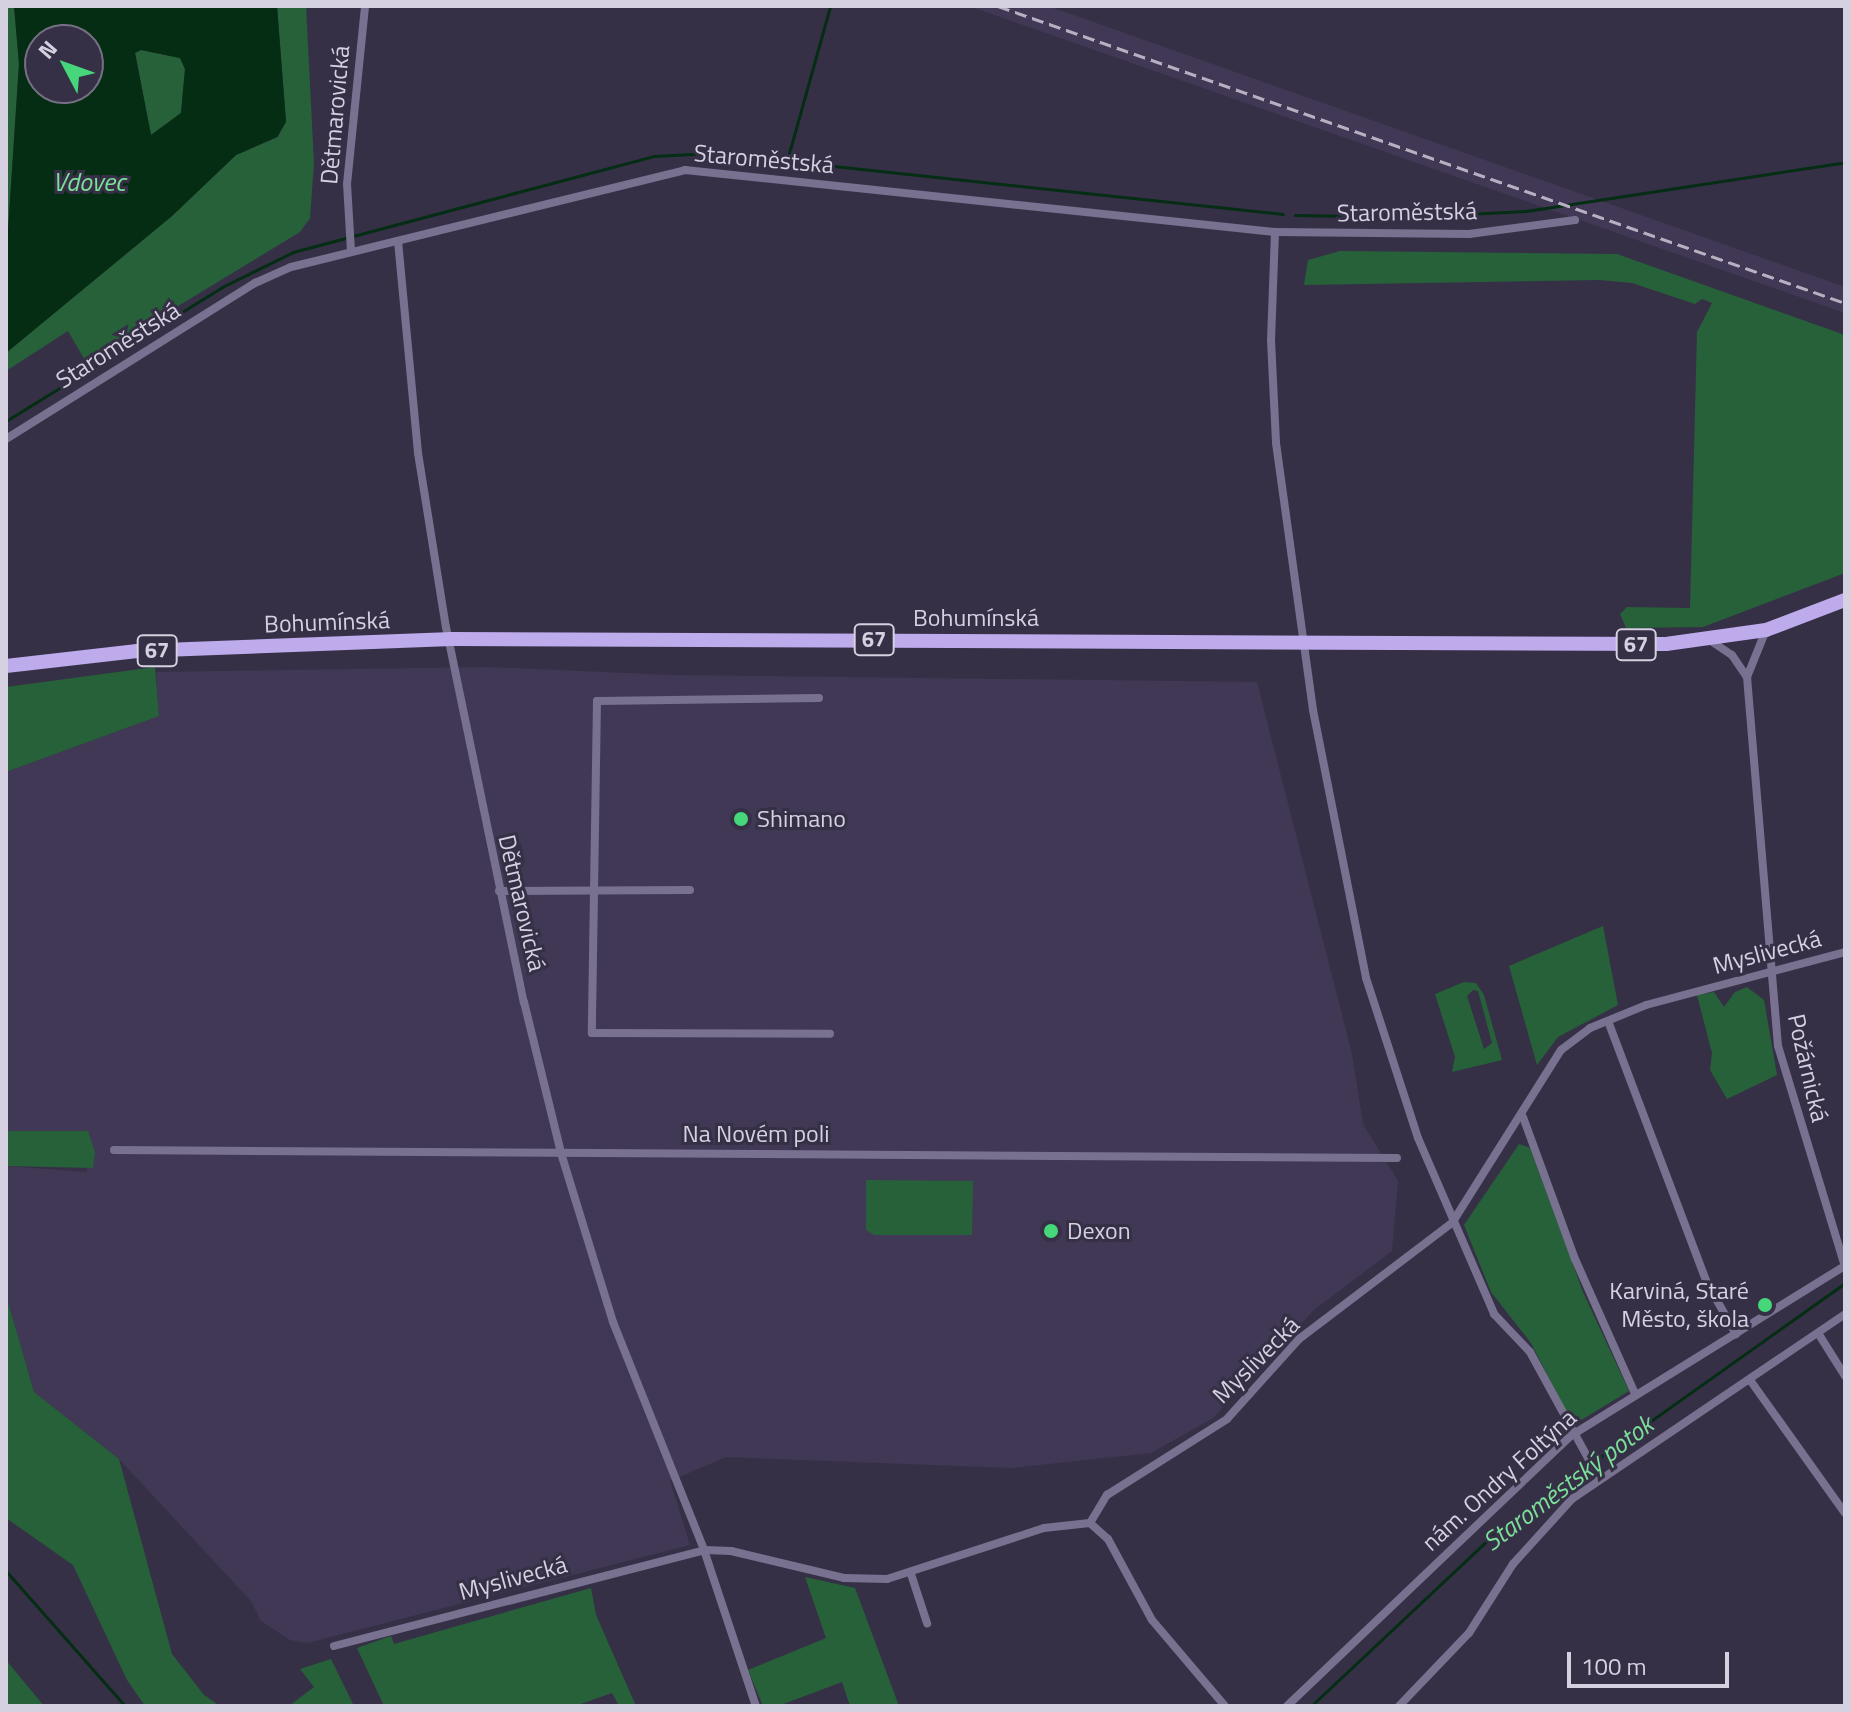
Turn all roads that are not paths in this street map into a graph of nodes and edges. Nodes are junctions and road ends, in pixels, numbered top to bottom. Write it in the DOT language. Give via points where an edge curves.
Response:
graph roads {
  1 [pos="365,6"];
  2 [pos="1575,220"];
  3 [pos="1275,232"];
  4 [pos="398,241"];
  5 [pos="351,251"];
  6 [pos="6,439"];
  7 [pos="1845,600"];
  8 [pos="1766,630"];
  9 [pos="452,639"];
  10 [pos="1711,641"];
  11 [pos="1305,643"];
  12 [pos="6,666"];
  13 [pos="1747,677"];
  14 [pos="819,698"];
  15 [pos="595,890"];
  16 [pos="690,890"];
  17 [pos="499,891"];
  18 [pos="1845,952"];
  19 [pos="1770,970"];
  20 [pos="1608,1021"];
  21 [pos="830,1034"];
  22 [pos="1523,1117"];
  23 [pos="114,1150"];
  24 [pos="561,1153"];
  25 [pos="1397,1158"];
  26 [pos="1452,1223"];
  27 [pos="1845,1266"];
  28 [pos="1845,1314"];
  29 [pos="1818,1333"];
  30 [pos="1736,1334"];
  31 [pos="1845,1376"];
  32 [pos="1750,1380"];
  33 [pos="1635,1394"];
  34 [pos="1572,1435"];
  35 [pos="1599,1478"];
  36 [pos="1845,1513"];
  37 [pos="1090,1523"];
  38 [pos="704,1550"];
  39 [pos="911,1574"];
  40 [pos="927,1623"];
  41 [pos="334,1646"];
  42 [pos="756,1706"];
  43 [pos="1225,1706"];
  44 [pos="1287,1706"];
  45 [pos="1399,1706"];
  1 -- 5 [label="street, Dětmarovická" via="347,184"];
  2 -- 3 [label="street, Staroměstská" via="1469,234"];
  3 -- 4 [label="street, Staroměstská" via="685,170"];
  3 -- 11 [label="street" via="1271,340 1276,443"];
  4 -- 5 [label="street, Staroměstská"];
  4 -- 9 [label="street, Dětmarovická" via="418,453"];
  5 -- 6 [label="street, Staroměstská" via="255,283"];
  7 -- 8 [label="main road, Bohumínská / 67"];
  8 -- 10 [label="main road, Bohumínská / 67"];
  8 -- 13 [label="street"];
  9 -- 11 [label="main road, Bohumínská / 67"];
  9 -- 12 [label="main road, Bohumínská / 67" via="137,651"];
  9 -- 17 [label="street, Dětmarovická"];
  10 -- 11 [label="main road, Bohumínská / 67" via="1568,646"];
  10 -- 13 [label="street" via="1732,655"];
  11 -- 26 [label="street" via="1366,978"];
  13 -- 19 [label="street, Požárnická"];
  14 -- 15 [label="street" via="597,701"];
  15 -- 16 [label="street"];
  15 -- 17 [label="street"];
  15 -- 21 [label="street" via="592,1033"];
  17 -- 24 [label="street, Dětmarovická"];
  18 -- 19 [label="street, Myslivecká"];
  19 -- 20 [label="street, Myslivecká"];
  19 -- 27 [label="street, Požárnická" via="1778,1046"];
  20 -- 22 [label="street, Myslivecká" via="1561,1050"];
  20 -- 30 [label="street" via="1707,1283"];
  22 -- 26 [label="street, Myslivecká"];
  22 -- 33 [label="street" via="1575,1259"];
  23 -- 24 [label="street, Na Novém poli"];
  24 -- 25 [label="street, Na Novém poli"];
  24 -- 38 [label="street, Dětmarovická" via="613,1322"];
  26 -- 34 [label="street" via="1494,1314 1530,1352"];
  26 -- 37 [label="street, Myslivecká" via="1299,1339 1227,1419 1107,1495"];
  27 -- 30 [label="street, nám. Ondry Foltýna"];
  28 -- 29 [label="street"];
  29 -- 31 [label="street"];
  29 -- 32 [label="street"];
  30 -- 33 [label="street, nám. Ondry Foltýna"];
  32 -- 35 [label="street"];
  32 -- 36 [label="street"];
  33 -- 34 [label="street, nám. Ondry Foltýna"];
  34 -- 35 [label="street"];
  34 -- 44 [label="street, nám. Ondry Foltýna"];
  35 -- 45 [label="street" via="1543,1527 1469,1633"];
  37 -- 39 [label="street, Myslivecká" via="1044,1528"];
  37 -- 43 [label="street" via="1108,1539 1152,1620"];
  38 -- 39 [label="street, Myslivecká" via="731,1551 844,1578"];
  38 -- 41 [label="street, Myslivecká"];
  38 -- 42 [label="street"];
  39 -- 40 [label="street"];
}
